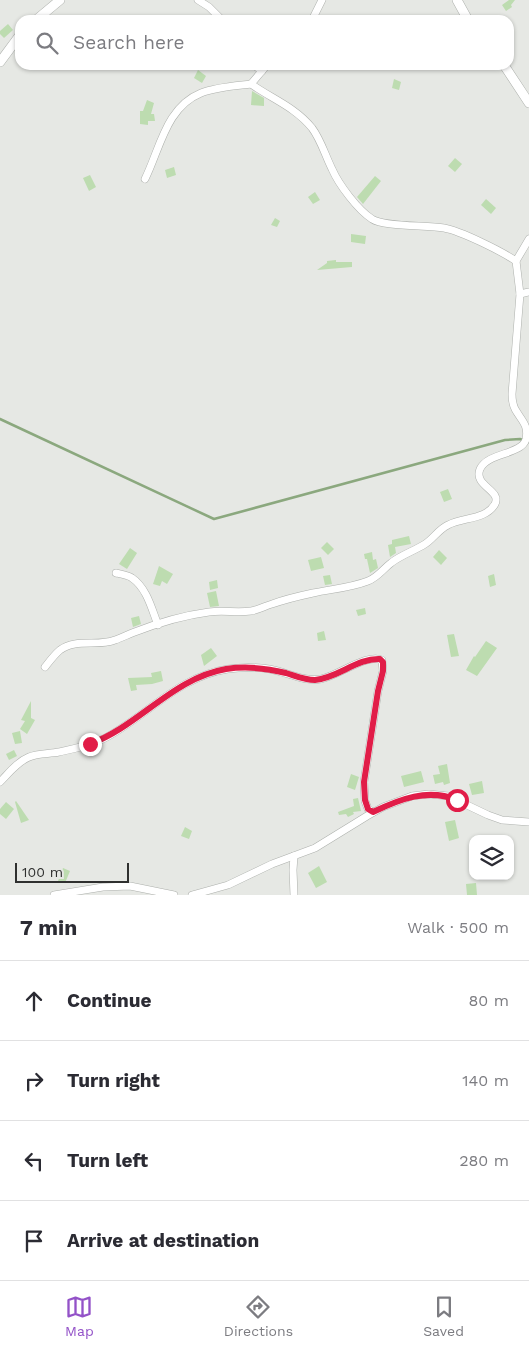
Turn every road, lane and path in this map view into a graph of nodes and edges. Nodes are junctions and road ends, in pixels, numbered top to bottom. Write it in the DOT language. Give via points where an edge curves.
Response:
graph roads {
  1 [pos="60,0"];
  2 [pos="198,0"];
  3 [pos="322,0"];
  4 [pos="457,0"];
  5 [pos="42,15"];
  6 [pos="217,15"];
  7 [pos="314,15"];
  8 [pos="465,15"];
  9 [pos="15,42"];
  10 [pos="0,62"];
  11 [pos="262,70"];
  12 [pos="507,70"];
  13 [pos="251,84"];
  14 [pos="529,103"];
  15 [pos="145,179"];
  16 [pos="529,239"];
  17 [pos="516,261"];
  18 [pos="529,292"];
  19 [pos="520,294"];
  20 [pos="116,573"];
  21 [pos="158,625"];
  22 [pos="44,667"];
  23 [pos="0,782"];
  24 [pos="373,812"];
  25 [pos="529,822"];
  26 [pos="294,856"];
  27 [pos="54,895"];
  28 [pos="174,895"];
  29 [pos="192,895"];
  30 [pos="294,895"];
  1 -- 5 [label="street"];
  2 -- 6 [label="street"];
  3 -- 7 [label="street"];
  4 -- 8 [label="street"];
  9 -- 10 [label="street"];
  11 -- 13 [label="street"];
  12 -- 14 [label="street"];
  13 -- 15 [label="street" via="208,91 185,102 169,122"];
  13 -- 17 [label="street" via="295,110 310,126 339,181 371,219 451,230"];
  16 -- 17 [label="street"];
  17 -- 19 [label="street"];
  18 -- 19 [label="street"];
  19 -- 21 [label="street" via="512,394 515,410 528,430 520,447 490,460 480,470 482,483 496,498 486,513 446,525 425,544 393,562 376,577 348,588 306,594 252,611 211,611"];
  20 -- 21 [label="street" via="137,583"];
  21 -- 22 [label="street" via="106,643 66,647"];
  23 -- 24 [label="street" via="28,758 102,740 176,690 206,674 243,667 269,669 315,680 364,661 380,659 383,671 364,782 365,800"];
  24 -- 25 [label="street" via="412,796 429,794 448,796 502,820"];
  24 -- 26 [label="street" via="322,845"];
  26 -- 29 [label="street" via="228,885"];
  26 -- 30 [label="street"];
  27 -- 28 [label="street" via="130,886"];
}
